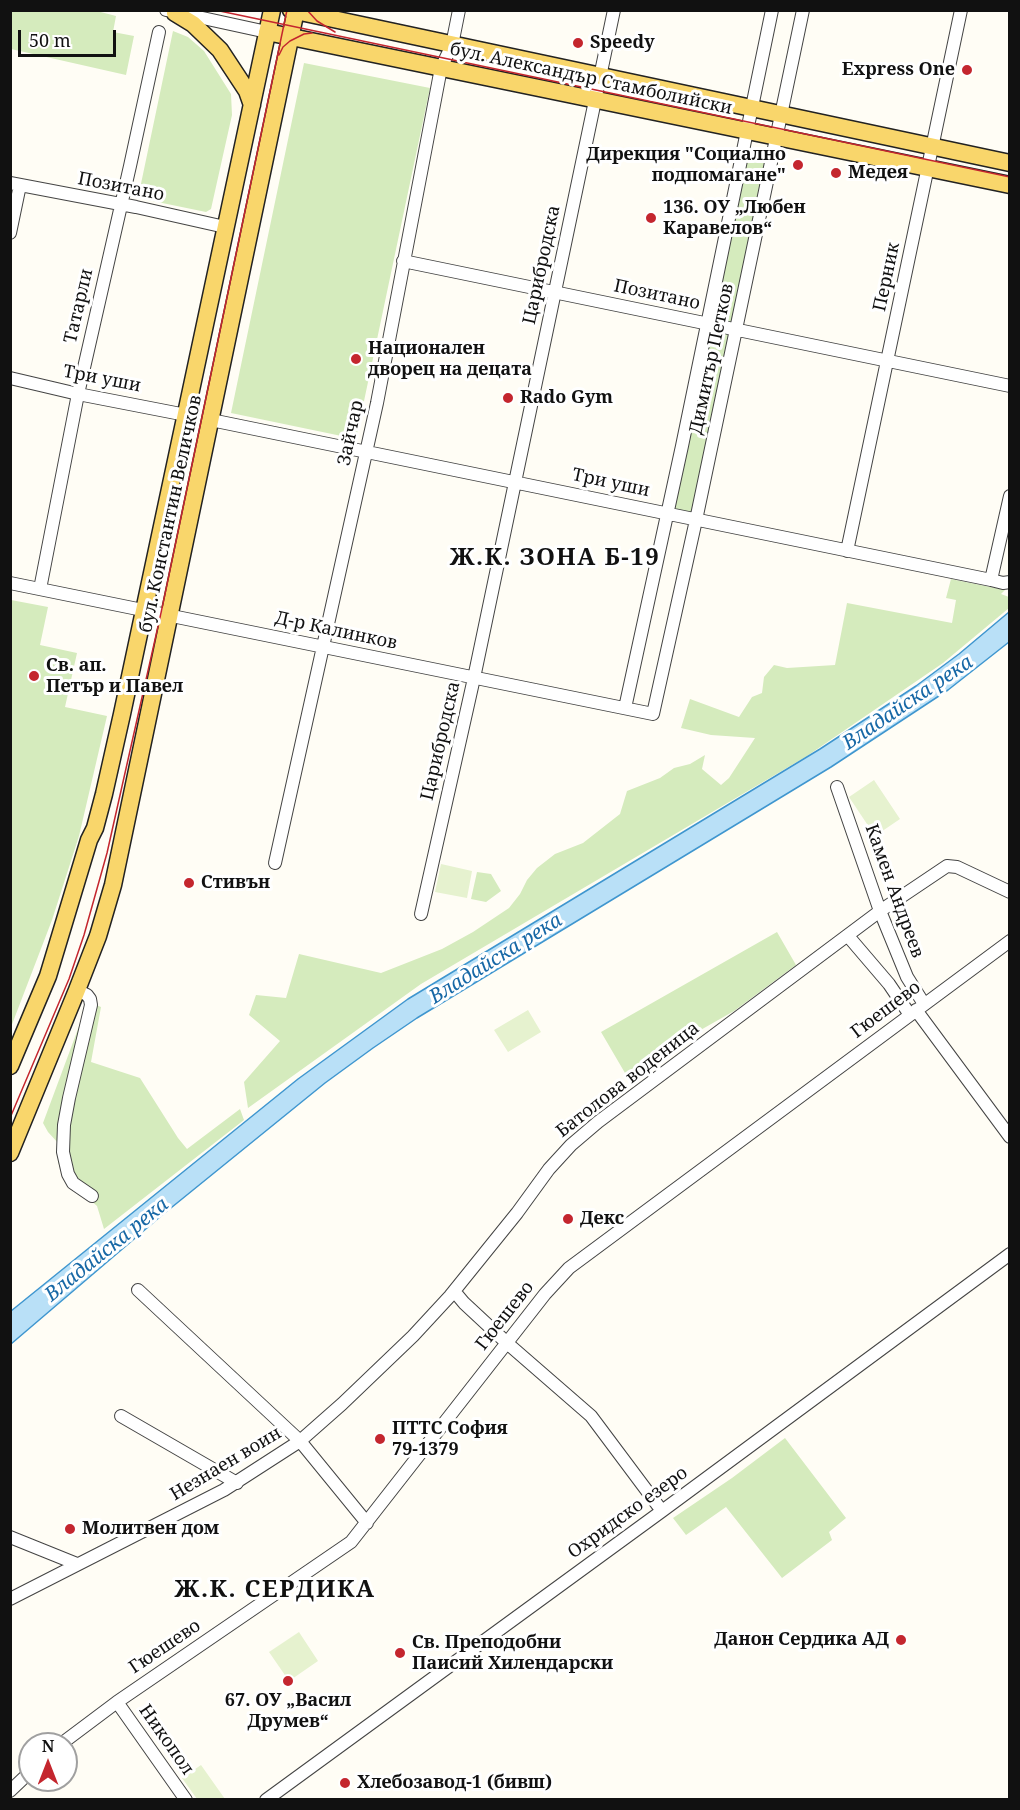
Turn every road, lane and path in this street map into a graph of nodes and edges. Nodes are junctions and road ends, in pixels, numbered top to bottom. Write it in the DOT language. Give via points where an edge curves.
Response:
graph roads {
  1 [pos="272,10"];
  2 [pos="350,10"];
  3 [pos="459,10"];
  4 [pos="614,10"];
  5 [pos="772,10"];
  6 [pos="803,10"];
  7 [pos="961,10"];
  8 [pos="294,11"];
  9 [pos="170,12"];
  10 [pos="159,32"];
  11 [pos="267,32"];
  12 [pos="394,33"];
  13 [pos="291,37"];
  14 [pos="452,45"];
  15 [pos="441,68"];
  16 [pos="600,76"];
  17 [pos="595,99"];
  18 [pos="252,105"];
  19 [pos="752,109"];
  20 [pos="782,115"];
  21 [pos="748,131"];
  22 [pos="777,137"];
  23 [pos="932,147"];
  24 [pos="1010,163"];
  25 [pos="928,168"];
  26 [pos="15,184"];
  27 [pos="1010,185"];
  28 [pos="120,204"];
  29 [pos="225,226"];
  30 [pos="10,233"];
  31 [pos="403,261"];
  32 [pos="555,292"];
  33 [pos="707,324"];
  34 [pos="736,330"];
  35 [pos="887,361"];
  36 [pos="10,378"];
  37 [pos="1010,386"];
  38 [pos="78,394"];
  39 [pos="186,415"];
  40 [pos="211,420"];
  41 [pos="366,451"];
  42 [pos="515,482"];
  43 [pos="1010,496"];
  44 [pos="668,513"];
  45 [pos="696,520"];
  46 [pos="847,551"];
  47 [pos="1001,582"];
  48 [pos="10,583"];
  49 [pos="40,589"];
  50 [pos="145,609"];
  51 [pos="170,615"];
  52 [pos="323,647"];
  53 [pos="474,678"];
  54 [pos="625,708"];
  55 [pos="653,714"];
  56 [pos="837,787"];
  57 [pos="275,863"];
  58 [pos="1010,892"];
  59 [pos="880,911"];
  60 [pos="421,914"];
  61 [pos="848,936"];
  62 [pos="1010,941"];
  63 [pos="77,990"];
  64 [pos="917,1010"];
  65 [pos="10,1066"];
  66 [pos="1010,1137"];
  67 [pos="10,1153"];
  68 [pos="92,1196"];
  69 [pos="1010,1254"];
  70 [pos="138,1290"];
  71 [pos="454,1291"];
  72 [pos="507,1343"];
  73 [pos="122,1416"];
  74 [pos="300,1440"];
  75 [pos="237,1483"];
  76 [pos="662,1511"];
  77 [pos="367,1523"];
  78 [pos="10,1537"];
  79 [pos="78,1564"];
  80 [pos="10,1599"];
  81 [pos="117,1702"];
  82 [pos="77,1732"];
  83 [pos="186,1800"];
  84 [pos="266,1800"];
  1 -- 11 [label="main road, бул. Константин Величков"];
  2 -- 12 [label="main road"];
  3 -- 14 [label="street, Зайчар"];
  4 -- 16 [label="street, Царибродска"];
  5 -- 19 [label="street, Димитър Петков"];
  6 -- 20 [label="street, Димитър Петков"];
  7 -- 23 [label="street, Перник"];
  8 -- 12 [label="main road, бул. Александър Стамболийски"];
  8 -- 13 [label="main road, бул. Константин Величков"];
  9 -- 11 [label="street, бул. Александър Стамболийски"];
  9 -- 18 [label="main road" via="193,24 220,50"];
  10 -- 28 [label="street, Татарли"];
  11 -- 13 [label="main road, бул. Александър Стамболийски"];
  11 -- 18 [label="main road, бул. Константин Величков"];
  12 -- 14 [label="main road, бул. Александър Стамболийски"];
  13 -- 15 [label="main road, бул. Александър Стамболийски"];
  13 -- 40 [label="main road, бул. Константин Величков"];
  14 -- 15 [label="street, Зайчар"];
  14 -- 16 [label="main road, бул. Александър Стамболийски"];
  15 -- 17 [label="main road, бул. Александър Стамболийски"];
  15 -- 31 [label="street, Зайчар"];
  16 -- 17 [label="street, Царибродска"];
  16 -- 19 [label="main road, бул. Александър Стамболийски"];
  17 -- 21 [label="main road, бул. Александър Стамболийски"];
  17 -- 32 [label="street, Царибродска"];
  18 -- 29 [label="main road, бул. Константин Величков"];
  19 -- 20 [label="main road, бул. Александър Стамболийски"];
  19 -- 21 [label="street, Димитър Петков"];
  20 -- 22 [label="street, Димитър Петков"];
  20 -- 23 [label="main road, бул. Александър Стамболийски"];
  21 -- 22 [label="main road, бул. Александър Стамболийски"];
  21 -- 33 [label="street, Димитър Петков"];
  22 -- 25 [label="main road, бул. Александър Стамболийски"];
  22 -- 34 [label="street, Димитър Петков"];
  23 -- 24 [label="main road, бул. Александър Стамболийски"];
  23 -- 25 [label="street, Перник"];
  25 -- 27 [label="main road, бул. Александър Стамболийски"];
  25 -- 35 [label="street, Перник"];
  26 -- 28 [label="street, Позитано"];
  26 -- 30 [label="street"];
  28 -- 29 [label="street, Позитано"];
  28 -- 38 [label="street, Татарли"];
  29 -- 39 [label="main road, бул. Константин Величков"];
  31 -- 32 [label="street, Позитано"];
  31 -- 41 [label="street, Зайчар"];
  32 -- 33 [label="street, Позитано"];
  32 -- 42 [label="street, Царибродска"];
  33 -- 34 [label="street, Позитано"];
  33 -- 44 [label="street, Димитър Петков"];
  34 -- 35 [label="street, Позитано"];
  34 -- 45 [label="street, Димитър Петков"];
  35 -- 37 [label="street, Позитано"];
  35 -- 46 [label="street, Перник"];
  36 -- 38 [label="street, Три уши"];
  38 -- 39 [label="street, Три уши"];
  38 -- 49 [label="street, Татарли"];
  39 -- 50 [label="main road, бул. Константин Величков"];
  40 -- 41 [label="street, Три уши"];
  40 -- 51 [label="main road, бул. Константин Величков"];
  41 -- 42 [label="street, Три уши"];
  41 -- 52 [label="street, Зайчар"];
  42 -- 44 [label="street, Три уши"];
  42 -- 53 [label="street, Царибродска"];
  43 -- 47 [label="street"];
  44 -- 45 [label="street, Три уши"];
  44 -- 54 [label="street, Димитър Петков"];
  45 -- 46 [label="street, Три уши"];
  45 -- 55 [label="street, Димитър Петков"];
  46 -- 47 [label="street, Три уши"];
  48 -- 49 [label="street, Д-р Калинков"];
  49 -- 50 [label="street, Д-р Калинков"];
  50 -- 51 [label="street, Д-р Калинков"];
  50 -- 65 [label="main road, бул. Константин Величков" via="95,828 48,976"];
  51 -- 52 [label="street, Д-р Калинков"];
  51 -- 63 [label="main road, бул. Константин Величков" via="124,824 111,915"];
  52 -- 53 [label="street, Д-р Калинков"];
  52 -- 57 [label="street, Зайчар"];
  53 -- 54 [label="street, Д-р Калинков"];
  53 -- 60 [label="street, Царибродска"];
  54 -- 55 [label="street, Д-р Калинков"];
  56 -- 59 [label="street, Камен Андреев"];
  58 -- 59 [label="street, Батолова воденица" via="947,866"];
  59 -- 61 [label="street, Батолова воденица"];
  59 -- 64 [label="street, Камен Андреев"];
  61 -- 64 [label="street"];
  61 -- 71 [label="street, Батолова воденица" via="571,1146"];
  62 -- 64 [label="street, Гюешево"];
  63 -- 67 [label="main road, бул. Константин Величков"];
  63 -- 68 [label="street" via="87,995 91,1005 64,1125 63,1152 72,1183"];
  64 -- 66 [label="street, Камен Андреев"];
  64 -- 72 [label="street, Гюешево" via="569,1268"];
  69 -- 76 [label="street, Охридско езеро"];
  70 -- 74 [label="street"];
  71 -- 72 [label="street"];
  71 -- 74 [label="street, Батолова воденица" via="400,1350"];
  72 -- 76 [label="street" via="591,1416"];
  72 -- 77 [label="street, Гюешево"];
  73 -- 75 [label="street"];
  74 -- 75 [label="street, Незнаен воин"];
  74 -- 77 [label="street"];
  75 -- 79 [label="street, Незнаен воин"];
  76 -- 84 [label="street, Охридско езеро"];
  77 -- 81 [label="street, Гюешево" via="342,1549"];
  78 -- 79 [label="street"];
  79 -- 80 [label="street, Незнаен воин"];
  81 -- 82 [label="street, Гюешево"];
  81 -- 83 [label="street, Никопол"];
}
